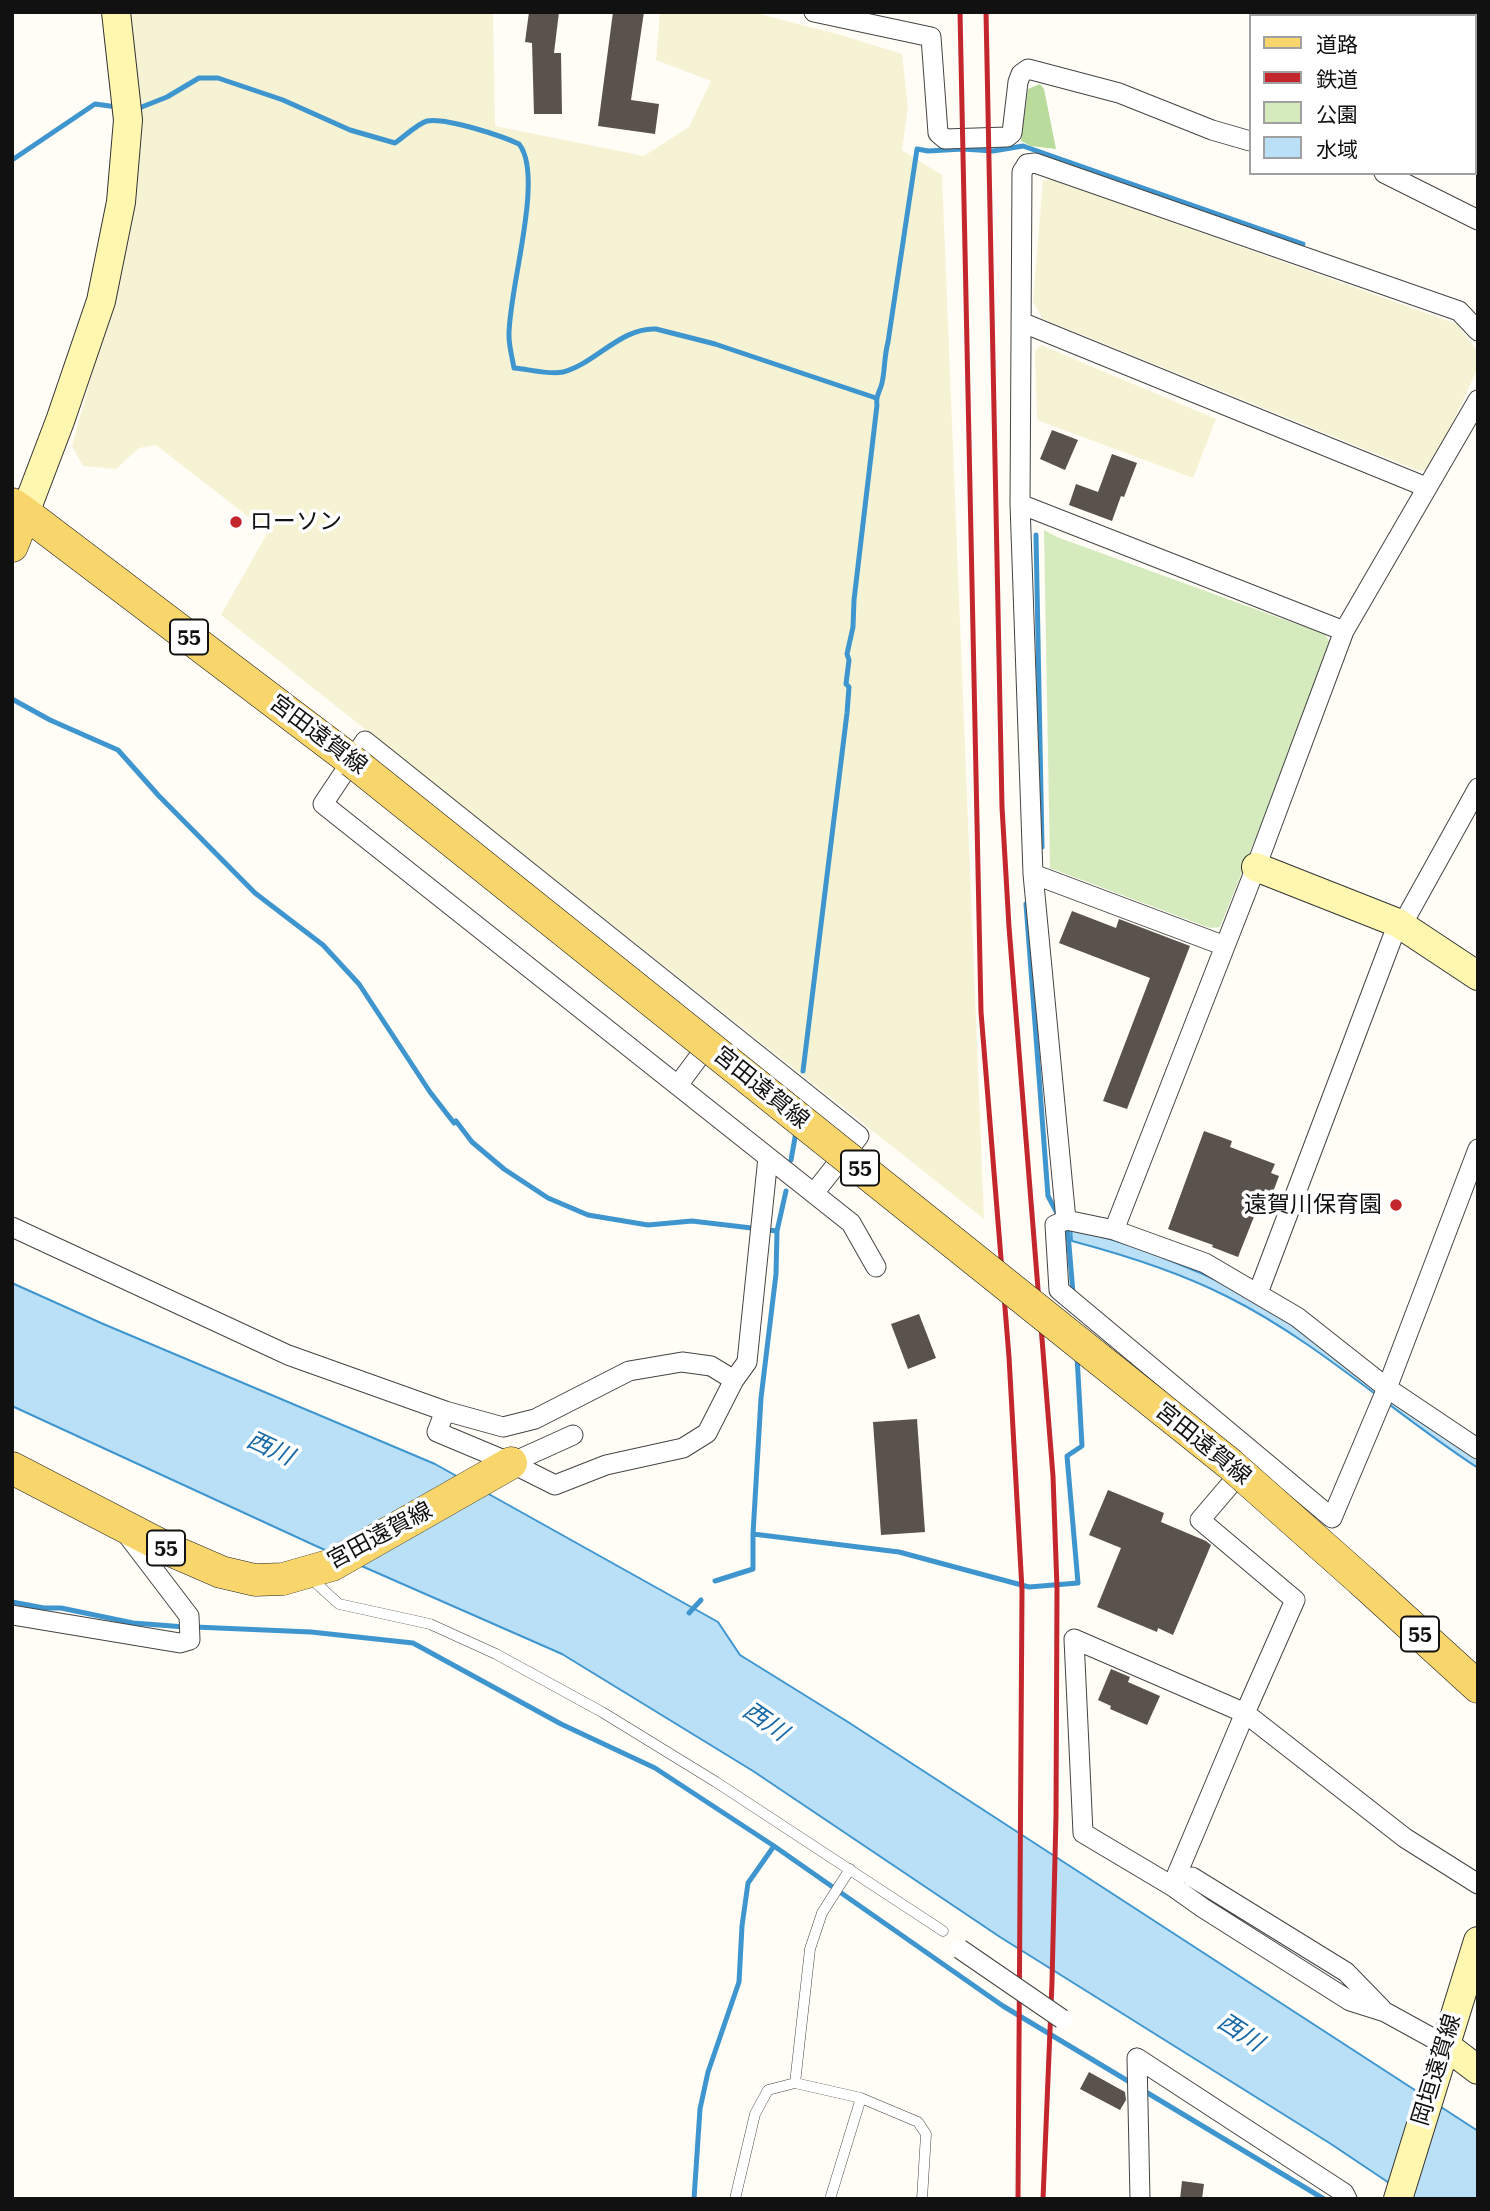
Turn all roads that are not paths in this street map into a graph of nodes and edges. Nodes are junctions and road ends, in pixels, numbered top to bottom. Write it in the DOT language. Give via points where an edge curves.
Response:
graph roads {
  1 [pos="116,12"];
  2 [pos="814,12"];
  3 [pos="1248,140"];
  4 [pos="1388,175"];
  5 [pos="1478,220"];
  6 [pos="1021,322"];
  7 [pos="1478,331"];
  8 [pos="1478,400"];
  9 [pos="1426,487"];
  10 [pos="1020,504"];
  11 [pos="19,509"];
  12 [pos="12,546"];
  13 [pos="1345,631"];
  14 [pos="352,761"];
  15 [pos="1478,788"];
  16 [pos="1256,867"];
  17 [pos="1033,874"];
  18 [pos="1400,924"];
  19 [pos="1225,946"];
  20 [pos="1478,976"];
  21 [pos="722,1026"];
  22 [pos="678,1085"];
  23 [pos="1478,1149"];
  24 [pos="768,1157"];
  25 [pos="814,1193"];
  26 [pos="1066,1220"];
  27 [pos="12,1227"];
  28 [pos="1114,1230"];
  29 [pos="876,1267"];
  30 [pos="1258,1293"];
  31 [pos="734,1380"];
  32 [pos="1387,1388"];
  33 [pos="445,1411"];
  34 [pos="573,1435"];
  35 [pos="1478,1449"];
  36 [pos="1256,1454"];
  37 [pos="511,1463"];
  38 [pos="12,1468"];
  39 [pos="118,1523"];
  40 [pos="318,1569"];
  41 [pos="12,1615"];
  42 [pos="1478,1687"];
  43 [pos="1245,1713"];
  44 [pos="848,1872"];
  45 [pos="1192,1877"];
  46 [pos="1478,1884"];
  47 [pos="1172,1885"];
  48 [pos="943,1931"];
  49 [pos="1478,1941"];
  50 [pos="960,1950"];
  51 [pos="1385,2012"];
  52 [pos="1062,2019"];
  53 [pos="1441,2056"];
  54 [pos="1478,2070"];
  55 [pos="795,2083"];
  56 [pos="861,2098"];
  57 [pos="735,2199"];
  58 [pos="830,2199"];
  59 [pos="922,2199"];
  60 [pos="1140,2199"];
  61 [pos="1347,2199"];
  62 [pos="1398,2199"];
  1 -- 11 [label="street" via="128,120 121,202 102,301 60,421"];
  2 -- 3 [label="street" via="930,37 938,133 945,139 1007,137 1012,133 1018,82 1028,69 1119,93"];
  4 -- 5 [label="street"];
  6 -- 7 [label="street" via="1022,172 1027,164 1035,163 1459,311"];
  6 -- 9 [label="street"];
  6 -- 10 [label="street"];
  8 -- 9 [label="street"];
  9 -- 13 [label="street"];
  10 -- 13 [label="street"];
  10 -- 17 [label="street"];
  11 -- 12 [label="main road"];
  11 -- 14 [label="main road, 宮田遠賀線 / 55"];
  13 -- 16 [label="street"];
  14 -- 21 [label="street" via="365,741"];
  14 -- 22 [label="street" via="323,804"];
  14 -- 42 [label="main road, 宮田遠賀線 / 55, bridge" via="1230,1464"];
  15 -- 18 [label="street"];
  16 -- 18 [label="street"];
  16 -- 19 [label="street"];
  17 -- 19 [label="street"];
  17 -- 26 [label="street"];
  18 -- 20 [label="street"];
  18 -- 30 [label="street"];
  19 -- 28 [label="street"];
  21 -- 22 [label="street"];
  21 -- 25 [label="street" via="859,1136"];
  22 -- 24 [label="street"];
  23 -- 32 [label="street"];
  24 -- 25 [label="street"];
  24 -- 31 [label="street" via="747,1362"];
  25 -- 29 [label="street" via="851,1223"];
  26 -- 28 [label="street"];
  26 -- 36 [label="street" via="1055,1225 1059,1290"];
  27 -- 33 [label="street" via="288,1356"];
  28 -- 30 [label="street" via="1205,1262"];
  30 -- 32 [label="street" via="1297,1317"];
  31 -- 33 [label="street" via="711,1367 682,1362 629,1371 535,1419 503,1427"];
  31 -- 37 [label="street" via="707,1433 683,1448 606,1465 555,1485"];
  32 -- 35 [label="street"];
  32 -- 36 [label="street" via="1332,1518"];
  33 -- 37 [label="street" via="437,1432"];
  34 -- 37 [label="street"];
  36 -- 43 [label="street" via="1200,1520 1294,1600"];
  37 -- 40 [label="main road, 宮田遠賀線 / 55"];
  38 -- 39 [label="main road, 宮田遠賀線 / 55"];
  39 -- 40 [label="main road, 宮田遠賀線 / 55" via="221,1572 255,1580 283,1579"];
  39 -- 41 [label="street" via="189,1616 190,1640 180,1643"];
  40 -- 44 [label="lane" via="338,1604 430,1624 508,1661 716,1782"];
  43 -- 46 [label="street" via="1405,1838"];
  43 -- 47 [label="street"];
  43 -- 47 [label="street" via="1074,1639 1083,1833"];
  44 -- 48 [label="lane"];
  44 -- 55 [label="lane" via="819,1922 810,1949"];
  45 -- 51 [label="street" via="1346,1972"];
  47 -- 51 [label="street" via="1350,2001"];
  49 -- 53 [label="street, 岡垣遠賀線"];
  50 -- 52 [label="street, bridge"];
  51 -- 53 [label="street"];
  53 -- 54 [label="street"];
  53 -- 62 [label="street, 岡垣遠賀線"];
  55 -- 56 [label="lane"];
  55 -- 57 [label="lane" via="768,2090 755,2114"];
  56 -- 58 [label="lane"];
  56 -- 59 [label="lane" via="918,2122 926,2134"];
  60 -- 61 [label="street" via="1138,2058"];
}
